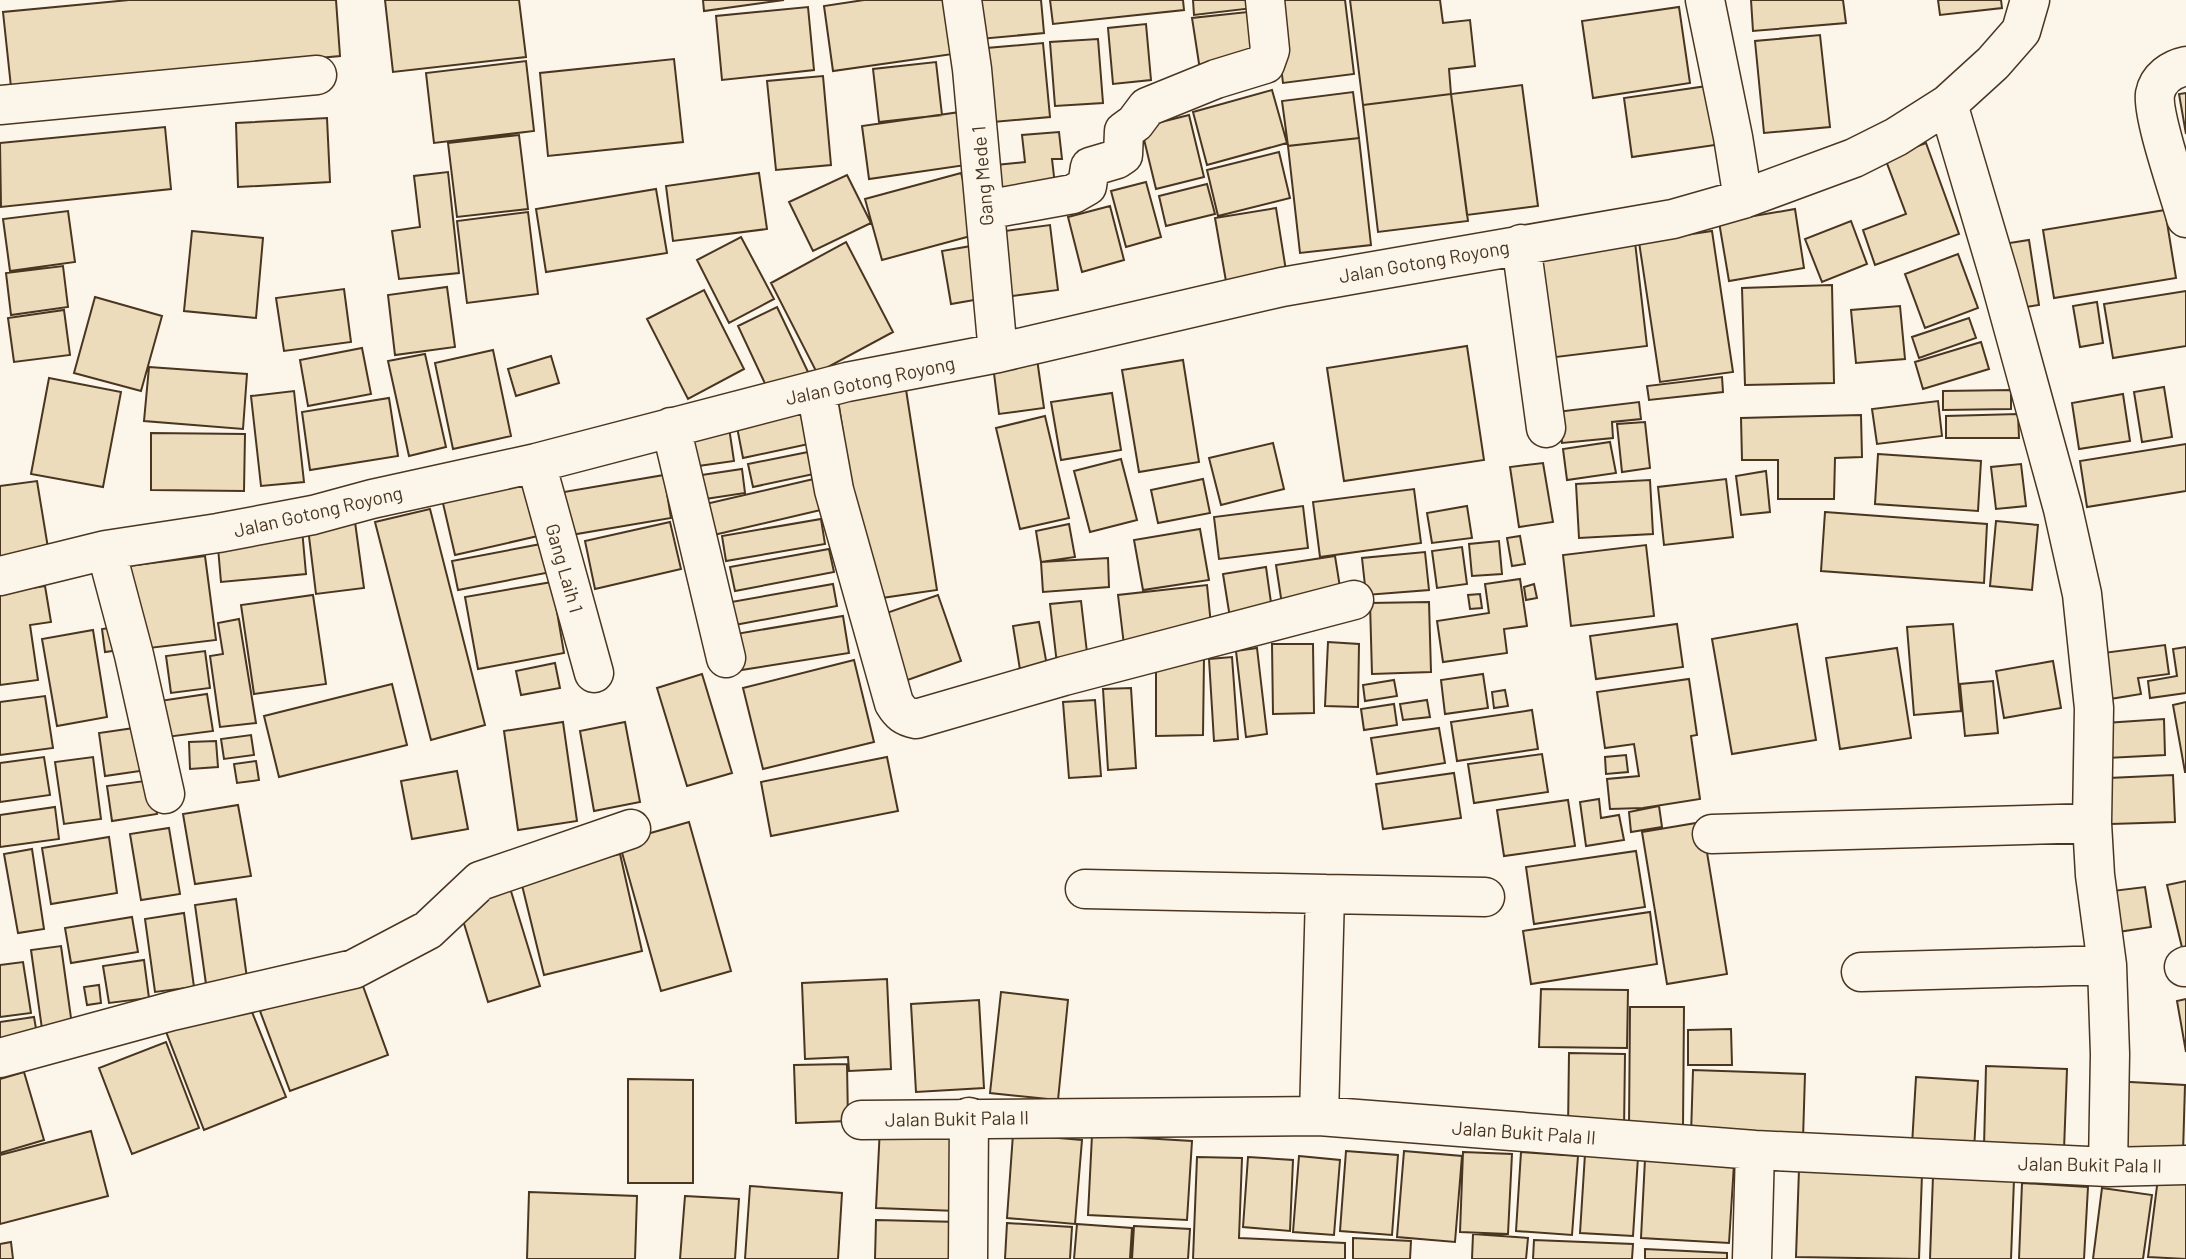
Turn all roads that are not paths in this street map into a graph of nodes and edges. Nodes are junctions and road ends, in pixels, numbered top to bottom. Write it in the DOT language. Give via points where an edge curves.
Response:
graph roads {
  1 [pos="962,0"];
  2 [pos="1265,0"];
  3 [pos="1705,0"];
  4 [pos="2032,1"];
  5 [pos="2186,66"];
  6 [pos="317,75"];
  7 [pos="1948,104"];
  8 [pos="0,105"];
  9 [pos="1742,199"];
  10 [pos="985,210"];
  11 [pos="2186,218"];
  12 [pos="1521,244"];
  13 [pos="998,353"];
  14 [pos="816,390"];
  15 [pos="671,427"];
  16 [pos="1546,428"];
  17 [pos="536,463"];
  18 [pos="106,550"];
  19 [pos="0,576"];
  20 [pos="1354,600"];
  21 [pos="726,658"];
  22 [pos="594,673"];
  23 [pos="165,794"];
  24 [pos="2092,823"];
  25 [pos="631,829"];
  26 [pos="1712,834"];
  27 [pos="1085,889"];
  28 [pos="1325,894"];
  29 [pos="1485,897"];
  30 [pos="2107,965"];
  31 [pos="1861,972"];
  32 [pos="0,1058"];
  33 [pos="1319,1116"];
  34 [pos="969,1117"];
  35 [pos="861,1119"];
  36 [pos="1755,1150"];
  37 [pos="2186,1165"];
  38 [pos="2108,1167"];
  39 [pos="968,1259"];
  40 [pos="1752,1259"];
  1 -- 10 [label="street, Gang Mede 1"];
  2 -- 10 [label="street" via="1270,50 1265,64 1147,107 1124,131 1123,155 1090,167 1087,186 1073,194"];
  3 -- 9 [label="street"];
  4 -- 7 [label="street, Jalan Gotong Royong" via="2021,30"];
  5 -- 11 [label="street" via="2160,80 2155,94"];
  6 -- 8 [label="street"];
  7 -- 9 [label="street, Jalan Gotong Royong" via="1854,159"];
  7 -- 24 [label="street" via="2073,551 2094,708"];
  9 -- 12 [label="street, Jalan Gotong Royong" via="1673,219"];
  10 -- 13 [label="street, Gang Mede 1"];
  12 -- 13 [label="street, Jalan Gotong Royong" via="1282,287"];
  12 -- 16 [label="street"];
  13 -- 14 [label="street, Jalan Gotong Royong"];
  14 -- 15 [label="street, Jalan Gotong Royong"];
  14 -- 20 [label="street" via="834,490 861,592 894,703 907,718"];
  15 -- 17 [label="street, Jalan Gotong Royong"];
  15 -- 21 [label="street"];
  17 -- 18 [label="street, Jalan Gotong Royong" via="313,515"];
  17 -- 22 [label="street, Gang Laih 1"];
  18 -- 19 [label="street, Jalan Gotong Royong"];
  18 -- 23 [label="street"];
  24 -- 26 [label="street"];
  24 -- 30 [label="street"];
  25 -- 32 [label="street" via="480,881 428,930 354,969 172,1011"];
  27 -- 28 [label="street"];
  28 -- 29 [label="street"];
  28 -- 33 [label="street"];
  30 -- 31 [label="street"];
  30 -- 38 [label="street"];
  33 -- 34 [label="street, Jalan Bukit Pala II"];
  33 -- 36 [label="street, Jalan Bukit Pala II"];
  34 -- 35 [label="street, Jalan Bukit Pala II"];
  34 -- 39 [label="street"];
  36 -- 38 [label="street, Jalan Bukit Pala II"];
  36 -- 40 [label="street"];
  37 -- 38 [label="street, Jalan Bukit Pala II"];
}
